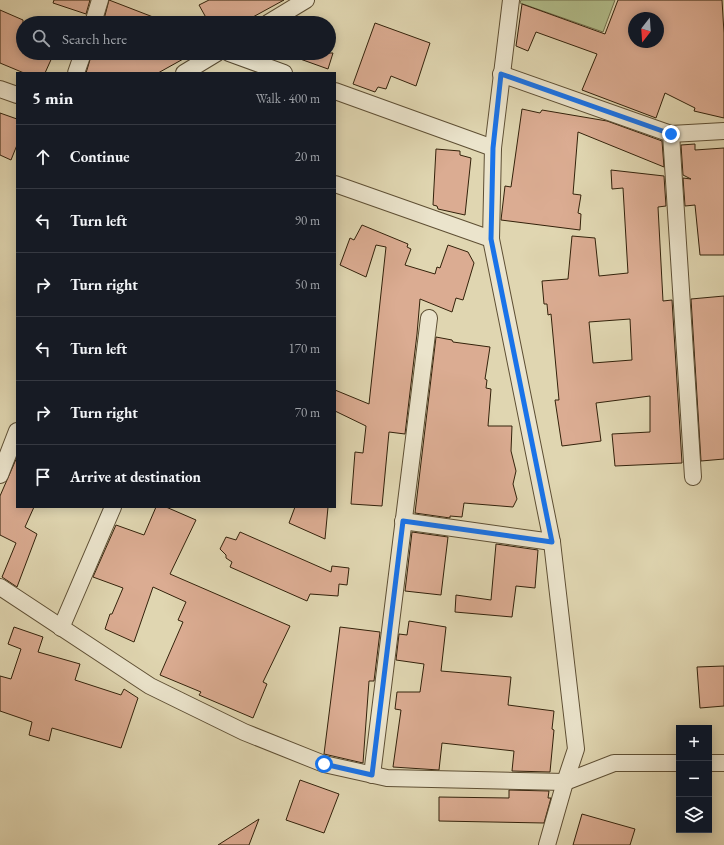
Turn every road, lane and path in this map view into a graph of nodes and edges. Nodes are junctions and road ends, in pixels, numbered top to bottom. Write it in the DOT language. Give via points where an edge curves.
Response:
graph roads {
  1 [pos="100,0"];
  2 [pos="306,0"];
  3 [pos="511,0"];
  4 [pos="95,16"];
  5 [pos="280,16"];
  6 [pos="80,60"];
  7 [pos="205,60"];
  8 [pos="248,60"];
  9 [pos="76,72"];
  10 [pos="186,72"];
  11 [pos="281,72"];
  12 [pos="501,74"];
  13 [pos="0,89"];
  14 [pos="336,91"];
  15 [pos="16,95"];
  16 [pos="724,131"];
  17 [pos="671,134"];
  18 [pos="493,148"];
  19 [pos="336,184"];
  20 [pos="491,239"];
  21 [pos="429,318"];
  22 [pos="16,434"];
  23 [pos="0,475"];
  24 [pos="693,477"];
  25 [pos="113,508"];
  26 [pos="403,521"];
  27 [pos="552,542"];
  28 [pos="0,587"];
  29 [pos="61,628"];
  30 [pos="676,763"];
  31 [pos="712,763"];
  32 [pos="724,764"];
  33 [pos="372,775"];
  34 [pos="564,782"];
  35 [pos="547,845"];
  1 -- 4 [label="street"];
  2 -- 5 [label="street"];
  3 -- 12 [label="street"];
  6 -- 9 [label="street"];
  7 -- 10 [label="street"];
  8 -- 11 [label="street"];
  12 -- 17 [label="street"];
  12 -- 18 [label="street"];
  13 -- 15 [label="street"];
  14 -- 18 [label="street"];
  16 -- 17 [label="street"];
  17 -- 24 [label="street"];
  18 -- 20 [label="street"];
  19 -- 20 [label="street"];
  20 -- 27 [label="street"];
  21 -- 26 [label="street"];
  22 -- 23 [label="street"];
  25 -- 29 [label="street"];
  26 -- 27 [label="street"];
  26 -- 33 [label="street"];
  27 -- 34 [label="street" via="576,748"];
  28 -- 29 [label="street"];
  29 -- 33 [label="street" via="150,686 244,732 324,764"];
  30 -- 34 [label="street" via="614,763"];
  31 -- 32 [label="street"];
  33 -- 34 [label="street" via="462,781"];
  34 -- 35 [label="street"];
}
